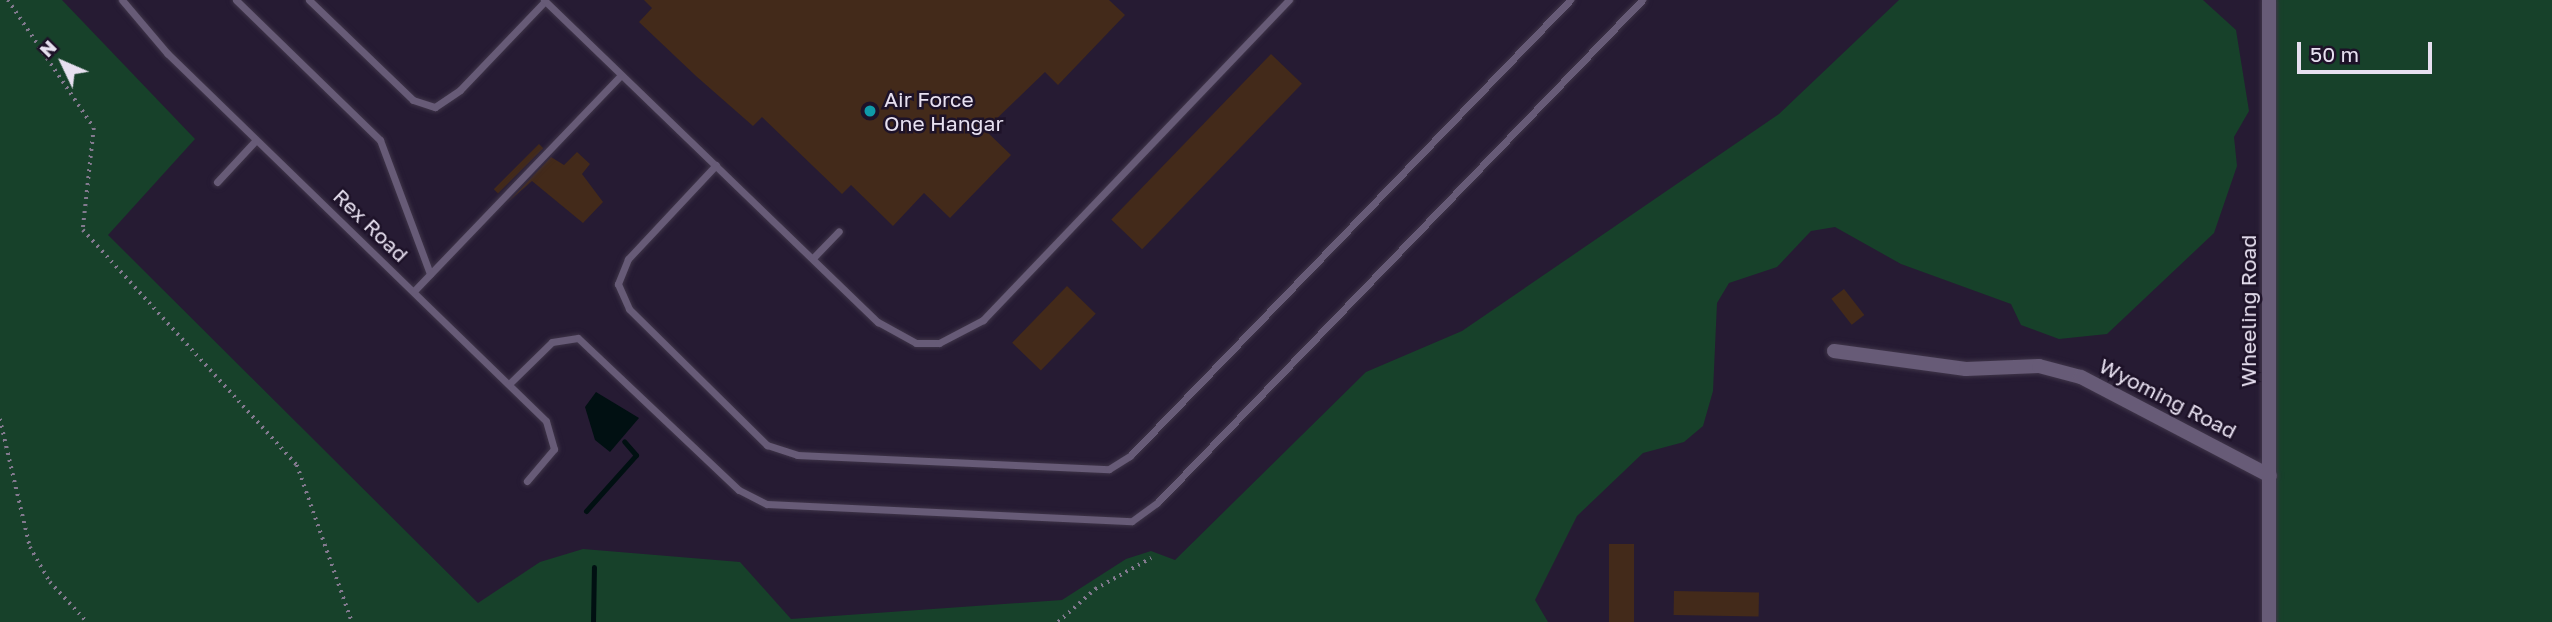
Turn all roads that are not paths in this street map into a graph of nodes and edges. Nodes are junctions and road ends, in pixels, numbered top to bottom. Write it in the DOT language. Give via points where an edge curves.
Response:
graph roads {
  1 [pos="121,0"];
  2 [pos="236,0"];
  3 [pos="309,0"];
  4 [pos="545,0"];
  5 [pos="1289,0"];
  6 [pos="1570,0"];
  7 [pos="1642,0"];
  8 [pos="2269,0"];
  9 [pos="620,76"];
  10 [pos="256,139"];
  11 [pos="716,165"];
  12 [pos="217,182"];
  13 [pos="839,231"];
  14 [pos="813,258"];
  15 [pos="429,274"];
  16 [pos="414,291"];
  17 [pos="1834,351"];
  18 [pos="509,384"];
  19 [pos="2270,477"];
  20 [pos="527,481"];
  21 [pos="2269,622"];
  1 -- 10 [label="lane, Rex Road"];
  2 -- 15 [label="lane" via="380,140 414,219"];
  3 -- 4 [label="lane" via="413,100 435,107 460,90"];
  4 -- 9 [label="lane"];
  5 -- 14 [label="lane" via="983,320 960,336 916,343 895,335"];
  6 -- 11 [label="lane" via="1139,446 1109,469 797,455 767,444 629,309 618,284 628,259"];
  7 -- 18 [label="lane" via="1157,503 1132,521 767,504 739,490 578,338 552,342"];
  8 -- 19 [label="street, Wheeling Road"];
  9 -- 11 [label="lane"];
  9 -- 15 [label="lane"];
  10 -- 12 [label="lane"];
  10 -- 16 [label="lane, Rex Road"];
  11 -- 14 [label="lane"];
  13 -- 14 [label="lane"];
  15 -- 16 [label="lane"];
  16 -- 18 [label="lane, Rex Road"];
  17 -- 19 [label="street, Wyoming Road" via="1966,369 2039,366 2081,377"];
  18 -- 20 [label="lane, Rex Road" via="556,439"];
  19 -- 21 [label="street, Wheeling Road"];
}
